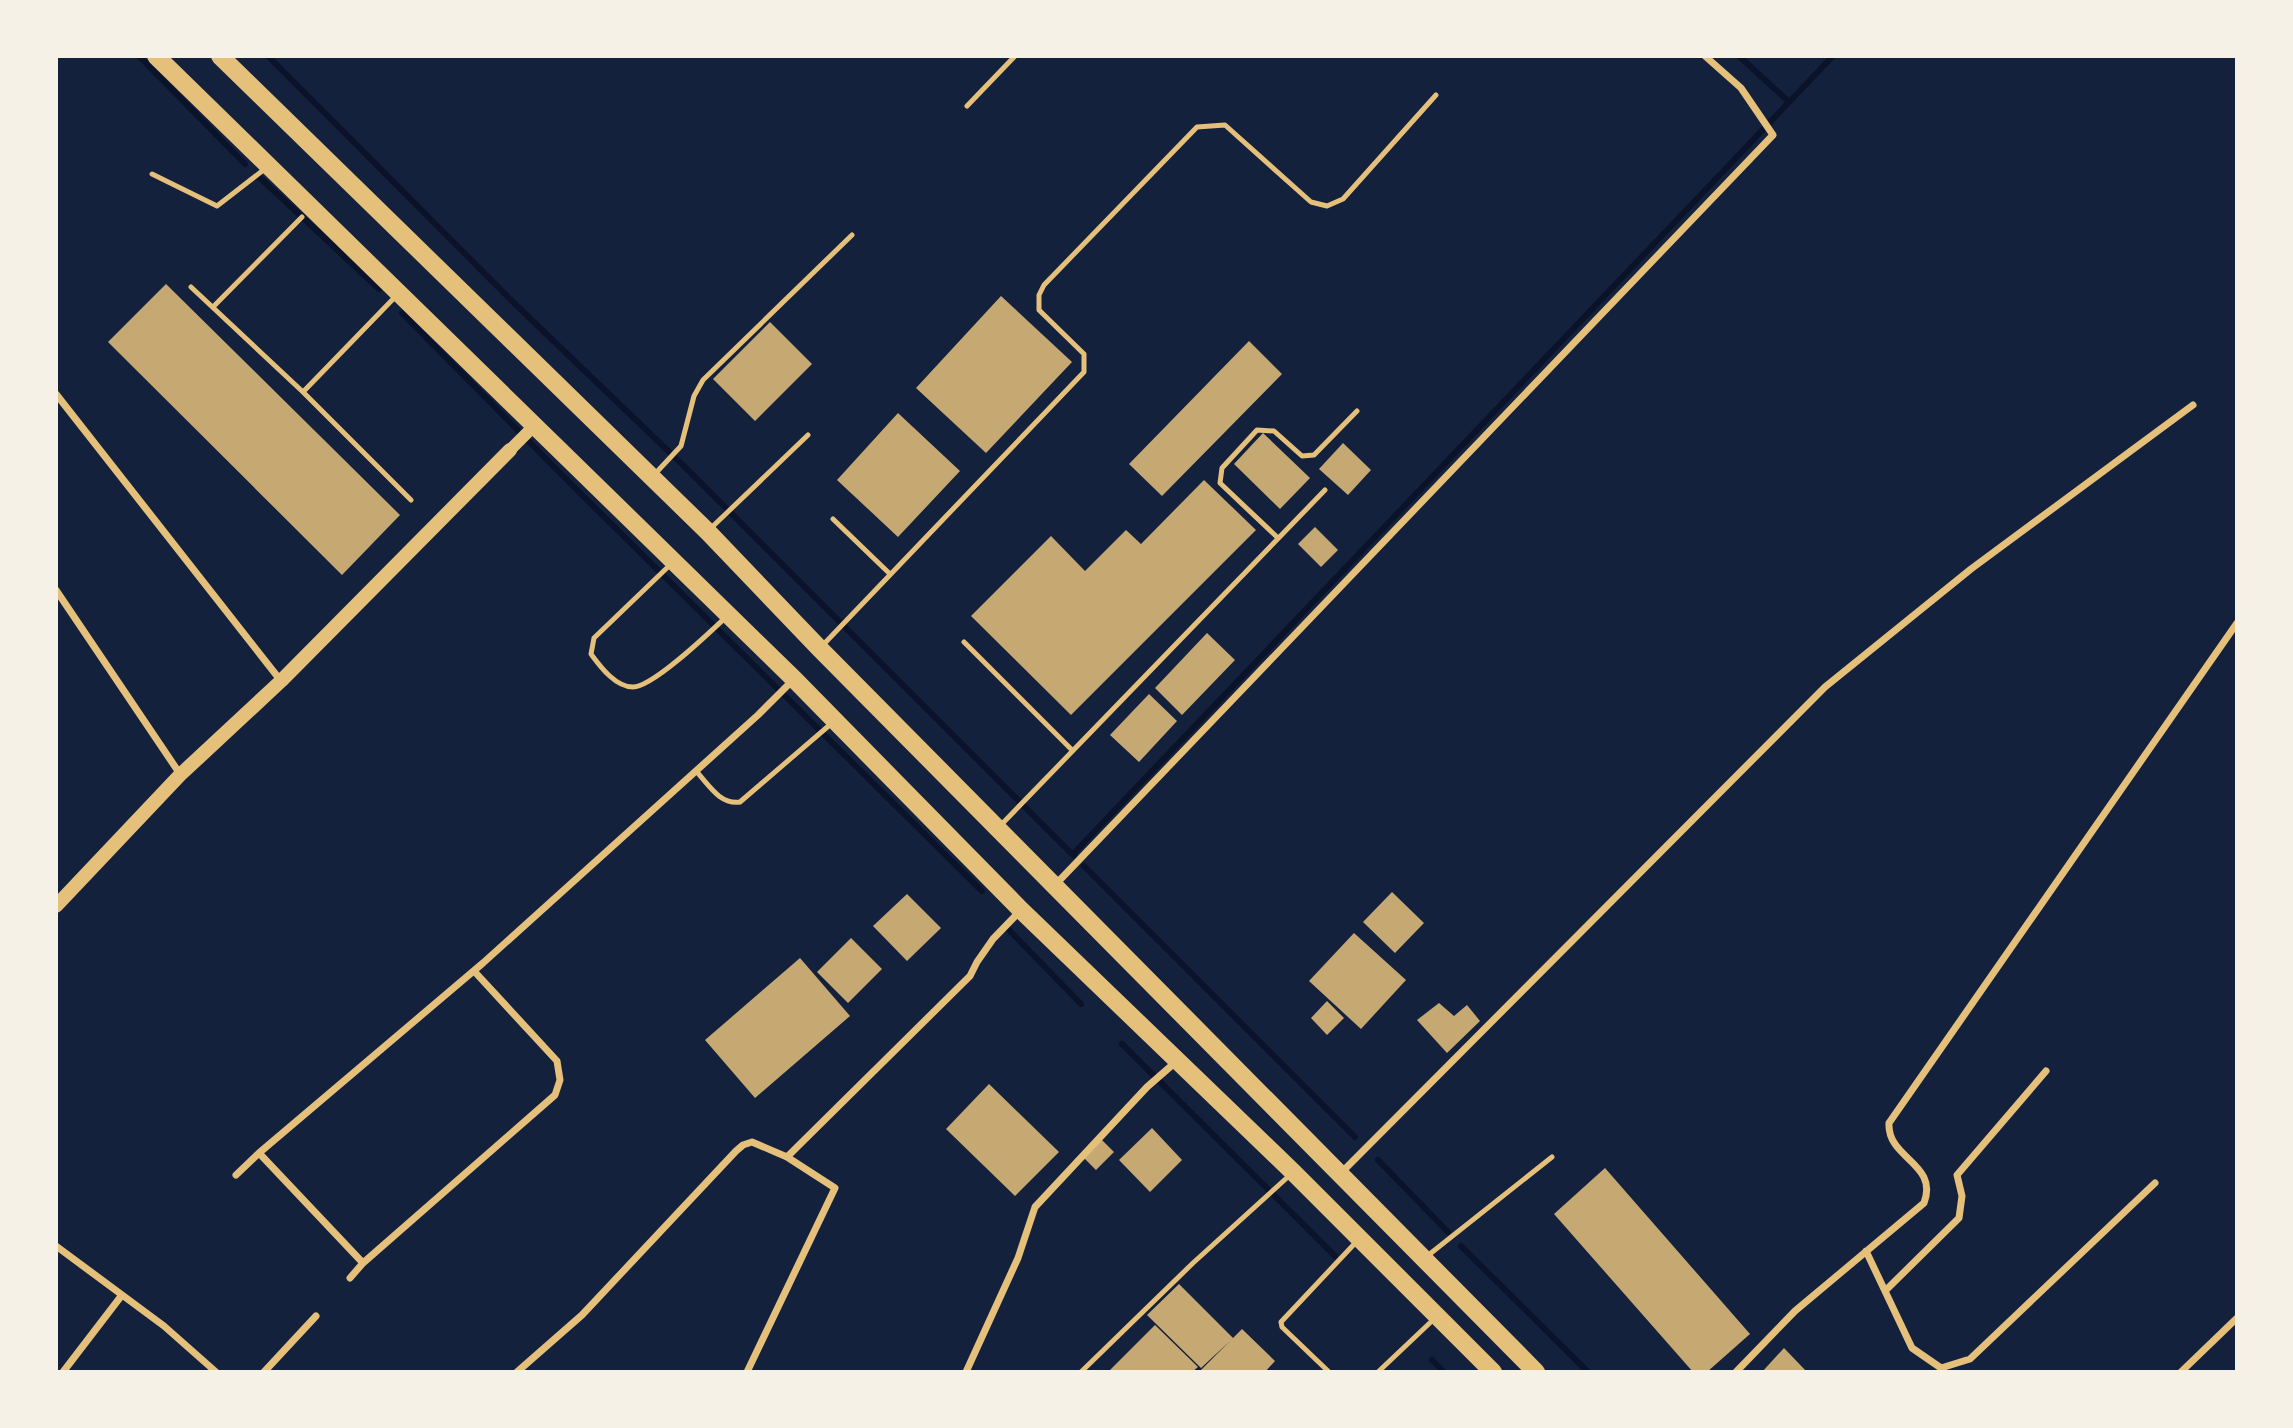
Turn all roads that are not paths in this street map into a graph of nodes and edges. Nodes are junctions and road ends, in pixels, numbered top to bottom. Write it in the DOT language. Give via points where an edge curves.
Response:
graph roads {
  1 [pos="156,56"];
  2 [pos="221,56"];
  3 [pos="1015,56"];
  4 [pos="1705,56"];
  5 [pos="1436,95"];
  6 [pos="967,106"];
  7 [pos="268,166"];
  8 [pos="152,174"];
  9 [pos="302,218"];
  10 [pos="852,235"];
  11 [pos="191,287"];
  12 [pos="399,293"];
  13 [pos="213,307"];
  14 [pos="303,392"];
  15 [pos="56,394"];
  16 [pos="2193,405"];
  17 [pos="1357,411"];
  18 [pos="531,429"];
  19 [pos="808,435"];
  20 [pos="510,450"];
  21 [pos="651,478"];
  22 [pos="1325,490"];
  23 [pos="411,500"];
  24 [pos="833,519"];
  25 [pos="708,532"];
  26 [pos="1278,538"];
  27 [pos="670,565"];
  28 [pos="890,574"];
  29 [pos="56,590"];
  30 [pos="724,619"];
  31 [pos="2237,623"];
  32 [pos="964,642"];
  33 [pos="820,649"];
  34 [pos="281,681"];
  35 [pos="788,685"];
  36 [pos="835,721"];
  37 [pos="1072,750"];
  38 [pos="696,771"];
  39 [pos="180,775"];
  40 [pos="998,828"];
  41 [pos="1056,884"];
  42 [pos="56,906"];
  43 [pos="1018,912"];
  44 [pos="474,971"];
  45 [pos="1172,1065"];
  46 [pos="2046,1071"];
  47 [pos="259,1153"];
  48 [pos="787,1157"];
  49 [pos="1552,1157"];
  50 [pos="1340,1174"];
  51 [pos="236,1175"];
  52 [pos="1289,1175"];
  53 [pos="2155,1183"];
  54 [pos="1361,1237"];
  55 [pos="56,1246"];
  56 [pos="1866,1251"];
  57 [pos="1424,1259"];
  58 [pos="363,1263"];
  59 [pos="350,1278"];
  60 [pos="1885,1291"];
  61 [pos="122,1295"];
  62 [pos="316,1316"];
  63 [pos="1437,1316"];
  64 [pos="2237,1318"];
  65 [pos="63,1372"];
  66 [pos="216,1372"];
  67 [pos="264,1372"];
  68 [pos="517,1372"];
  69 [pos="747,1372"];
  70 [pos="966,1372"];
  71 [pos="1081,1372"];
  72 [pos="1329,1372"];
  73 [pos="1378,1372"];
  74 [pos="1493,1372"];
  75 [pos="1536,1372"];
  76 [pos="1736,1372"];
  77 [pos="2181,1372"];
  1 -- 7 [label="main road"];
  2 -- 21 [label="main road"];
  3 -- 6 [label="lane"];
  4 -- 41 [label="street" via="1741,88 1773,135"];
  5 -- 28 [label="lane" via="1343,199 1327,206 1311,202 1225,125 1197,127 1039,295 1039,310 1084,354 1084,372"];
  7 -- 8 [label="lane" via="217,206"];
  7 -- 12 [label="main road"];
  9 -- 13 [label="lane"];
  10 -- 21 [label="lane" via="698,386 681,446"];
  11 -- 13 [label="lane"];
  12 -- 14 [label="lane"];
  12 -- 18 [label="main road"];
  13 -- 14 [label="lane"];
  14 -- 23 [label="lane"];
  15 -- 34 [label="street"];
  16 -- 50 [label="street" via="1971,569 1825,687"];
  17 -- 26 [label="lane" via="1314,455 1302,456 1274,431 1257,430 1222,468 1220,483"];
  18 -- 20 [label="street"];
  18 -- 27 [label="main road"];
  19 -- 25 [label="lane"];
  20 -- 34 [label="main road"];
  21 -- 25 [label="main road"];
  22 -- 26 [label="lane"];
  24 -- 28 [label="lane"];
  25 -- 33 [label="main road"];
  26 -- 37 [label="lane"];
  27 -- 30 [label="main road"];
  27 -- 30 [label="lane" via="594,638 591,654 600,667 616,681 633,687 653,680"];
  28 -- 33 [label="lane"];
  29 -- 39 [label="street"];
  30 -- 35 [label="main road"];
  31 -- 56 [label="street" via="1896,1109 1888,1132 1924,1174 1927,1195 1924,1203"];
  32 -- 37 [label="lane"];
  33 -- 40 [label="main road"];
  34 -- 39 [label="main road"];
  35 -- 36 [label="main road"];
  35 -- 38 [label="street"];
  36 -- 38 [label="lane" via="740,802 723,801"];
  36 -- 43 [label="main road"];
  37 -- 40 [label="lane"];
  38 -- 44 [label="street"];
  39 -- 42 [label="main road"];
  40 -- 41 [label="main road"];
  41 -- 50 [label="main road"];
  43 -- 45 [label="main road"];
  43 -- 48 [label="street" via="970,976"];
  44 -- 47 [label="street"];
  44 -- 58 [label="street" via="557,1061 560,1080 555,1095"];
  45 -- 52 [label="main road"];
  45 -- 70 [label="street" via="1035,1207 1018,1258"];
  46 -- 60 [label="street" via="1957,1175 1962,1196 1959,1218"];
  47 -- 51 [label="street"];
  47 -- 58 [label="street"];
  48 -- 68 [label="street" via="752,1142 743,1145 582,1315"];
  48 -- 69 [label="street" via="835,1188"];
  49 -- 57 [label="lane"];
  50 -- 57 [label="main road"];
  52 -- 54 [label="main road"];
  52 -- 71 [label="lane"];
  53 -- 60 [label="street" via="1970,1359 1941,1368 1912,1348"];
  54 -- 63 [label="main road"];
  54 -- 72 [label="lane" via="1281,1322"];
  55 -- 61 [label="street"];
  56 -- 60 [label="street"];
  56 -- 76 [label="street" via="1795,1311"];
  57 -- 75 [label="main road"];
  58 -- 59 [label="street"];
  61 -- 65 [label="street"];
  61 -- 66 [label="street"];
  62 -- 67 [label="street"];
  63 -- 73 [label="lane"];
  63 -- 74 [label="main road"];
  64 -- 77 [label="street"];
}
